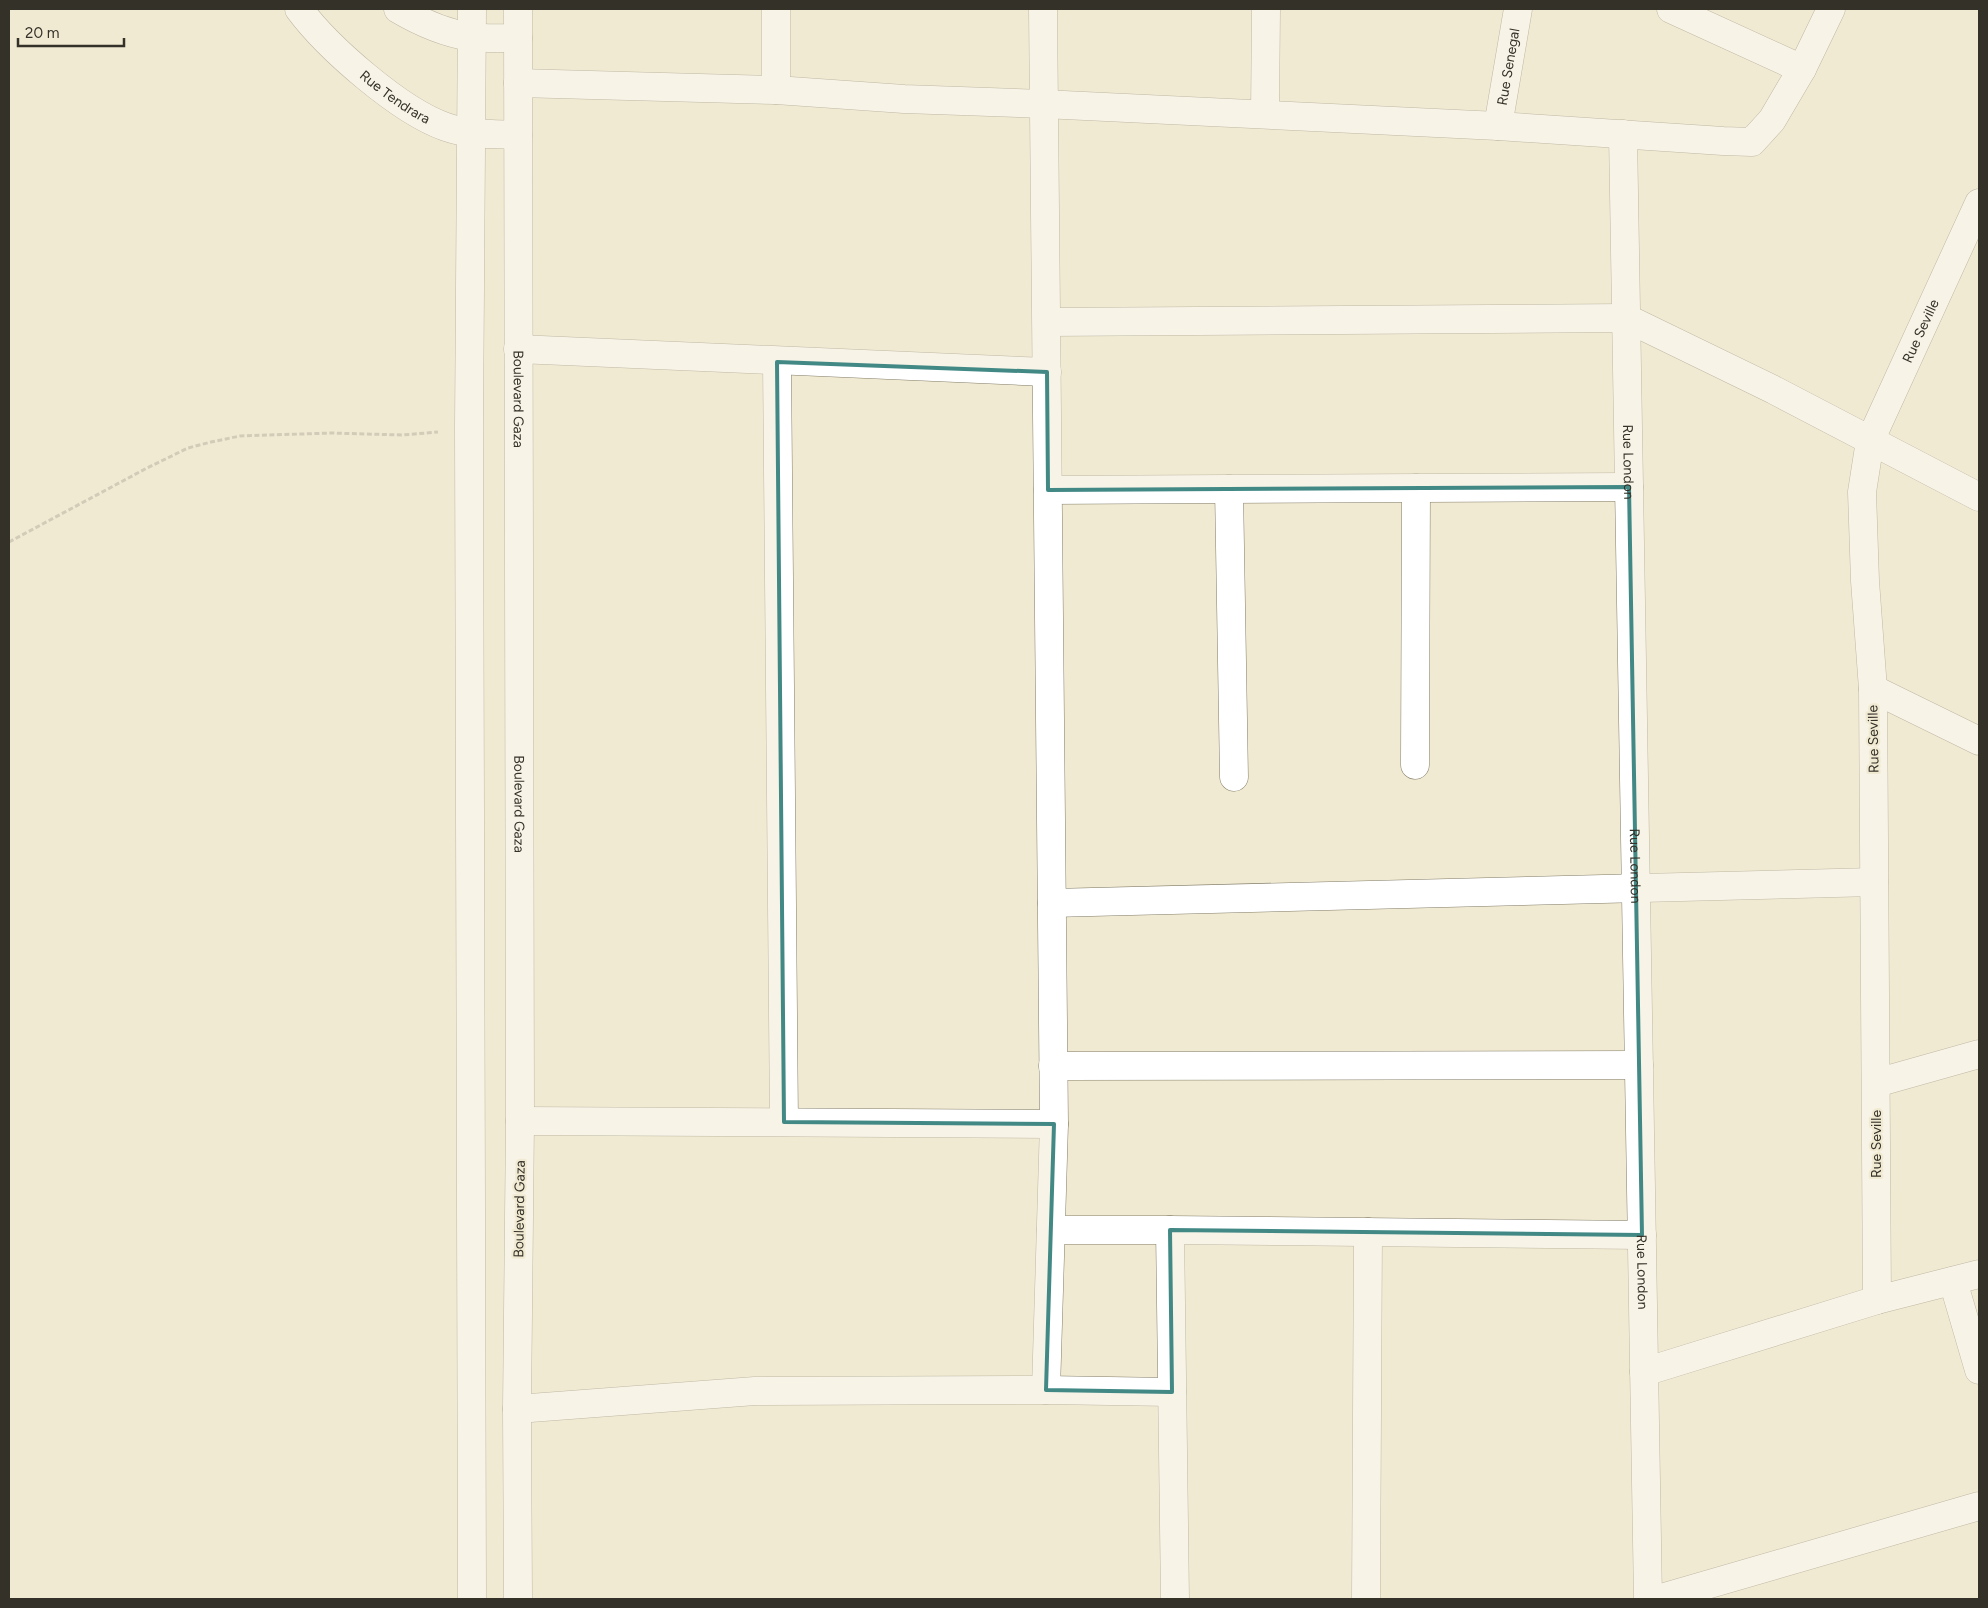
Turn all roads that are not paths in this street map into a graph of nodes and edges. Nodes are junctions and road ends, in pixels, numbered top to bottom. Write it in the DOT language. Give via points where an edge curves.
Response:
graph roads {
  1 [pos="299,9"];
  2 [pos="398,9"];
  3 [pos="472,9"];
  4 [pos="518,9"];
  5 [pos="776,9"];
  6 [pos="1043,9"];
  7 [pos="1266,9"];
  8 [pos="1518,9"];
  9 [pos="1671,9"];
  10 [pos="1831,9"];
  11 [pos="472,37"];
  12 [pos="518,38"];
  13 [pos="1802,68"];
  14 [pos="518,83"];
  15 [pos="776,90"];
  16 [pos="1043,104"];
  17 [pos="1265,114"];
  18 [pos="1498,126"];
  19 [pos="472,133"];
  20 [pos="1622,134"];
  21 [pos="518,135"];
  22 [pos="1979,204"];
  23 [pos="1972,236"];
  24 [pos="1626,318"];
  25 [pos="1047,322"];
  26 [pos="518,349"];
  27 [pos="777,362"];
  28 [pos="1047,372"];
  29 [pos="1870,441"];
  30 [pos="1629,487"];
  31 [pos="1416,488"];
  32 [pos="1229,489"];
  33 [pos="1048,490"];
  34 [pos="1979,497"];
  35 [pos="1872,689"];
  36 [pos="1979,741"];
  37 [pos="1415,765"];
  38 [pos="1234,777"];
  39 [pos="1874,882"];
  40 [pos="1636,887"];
  41 [pos="1052,903"];
  42 [pos="1979,1054"];
  43 [pos="1639,1065"];
  44 [pos="1053,1066"];
  45 [pos="1876,1083"];
  46 [pos="520,1121"];
  47 [pos="784,1122"];
  48 [pos="1054,1124"];
  49 [pos="1051,1230"];
  50 [pos="1170,1230"];
  51 [pos="1368,1232"];
  52 [pos="1642,1235"];
  53 [pos="1979,1274"];
  54 [pos="1953,1281"];
  55 [pos="1877,1300"];
  56 [pos="1979,1370"];
  57 [pos="1644,1372"];
  58 [pos="1046,1390"];
  59 [pos="1172,1392"];
  60 [pos="517,1409"];
  61 [pos="1979,1506"];
  62 [pos="472,1599"];
  63 [pos="518,1599"];
  64 [pos="1175,1599"];
  65 [pos="1366,1599"];
  66 [pos="1648,1599"];
  67 [pos="1658,1599"];
  1 -- 19 [label="street, Rue Tendrara" via="342,55 402,103 446,127"];
  2 -- 11 [label="street" via="450,33"];
  3 -- 11 [label="street"];
  4 -- 12 [label="street, Boulevard Gaza"];
  5 -- 15 [label="street"];
  6 -- 16 [label="street"];
  7 -- 17 [label="street"];
  8 -- 18 [label="street, Rue Senegal"];
  9 -- 13 [label="street"];
  10 -- 13 [label="street"];
  11 -- 12 [label="street"];
  11 -- 19 [label="street"];
  12 -- 14 [label="street, Boulevard Gaza"];
  13 -- 20 [label="street" via="1772,120 1752,142"];
  14 -- 15 [label="street"];
  14 -- 21 [label="street, Boulevard Gaza"];
  15 -- 16 [label="street"];
  16 -- 17 [label="street"];
  16 -- 25 [label="street"];
  17 -- 18 [label="street"];
  18 -- 20 [label="street"];
  19 -- 21 [label="street, Rue Tendrara"];
  19 -- 62 [label="street" via="469,427"];
  20 -- 24 [label="street, Rue London"];
  21 -- 26 [label="street, Boulevard Gaza"];
  22 -- 23 [label="street, Rue Seville"];
  23 -- 29 [label="street, Rue Seville"];
  24 -- 25 [label="street"];
  24 -- 29 [label="street"];
  24 -- 30 [label="street, Rue London"];
  25 -- 28 [label="street"];
  26 -- 27 [label="street"];
  26 -- 46 [label="street, Boulevard Gaza"];
  27 -- 28 [label="street"];
  27 -- 47 [label="street"];
  28 -- 33 [label="street"];
  29 -- 34 [label="street"];
  29 -- 35 [label="street, Rue Seville" via="1862,492"];
  30 -- 31 [label="street"];
  30 -- 40 [label="street, Rue London"];
  31 -- 32 [label="street"];
  31 -- 37 [label="street"];
  32 -- 33 [label="street"];
  32 -- 38 [label="street"];
  33 -- 41 [label="street"];
  35 -- 36 [label="street"];
  35 -- 39 [label="street, Rue Seville"];
  39 -- 40 [label="street"];
  39 -- 45 [label="street, Rue Seville"];
  40 -- 41 [label="street"];
  40 -- 43 [label="street, Rue London"];
  41 -- 44 [label="street"];
  42 -- 45 [label="street"];
  43 -- 44 [label="street"];
  43 -- 52 [label="street, Rue London"];
  44 -- 48 [label="street"];
  45 -- 55 [label="street, Rue Seville"];
  46 -- 47 [label="street"];
  46 -- 60 [label="street, Boulevard Gaza"];
  47 -- 48 [label="street"];
  48 -- 49 [label="street"];
  49 -- 50 [label="street"];
  49 -- 58 [label="street"];
  50 -- 51 [label="street"];
  50 -- 59 [label="street"];
  51 -- 52 [label="street"];
  51 -- 65 [label="street"];
  52 -- 57 [label="street, Rue London"];
  53 -- 54 [label="street"];
  54 -- 55 [label="street"];
  54 -- 56 [label="street"];
  55 -- 57 [label="street"];
  57 -- 66 [label="street, Rue London"];
  58 -- 59 [label="street"];
  58 -- 60 [label="street" via="755,1391"];
  59 -- 64 [label="street"];
  60 -- 63 [label="street, Boulevard Gaza"];
  61 -- 67 [label="street"];
}
